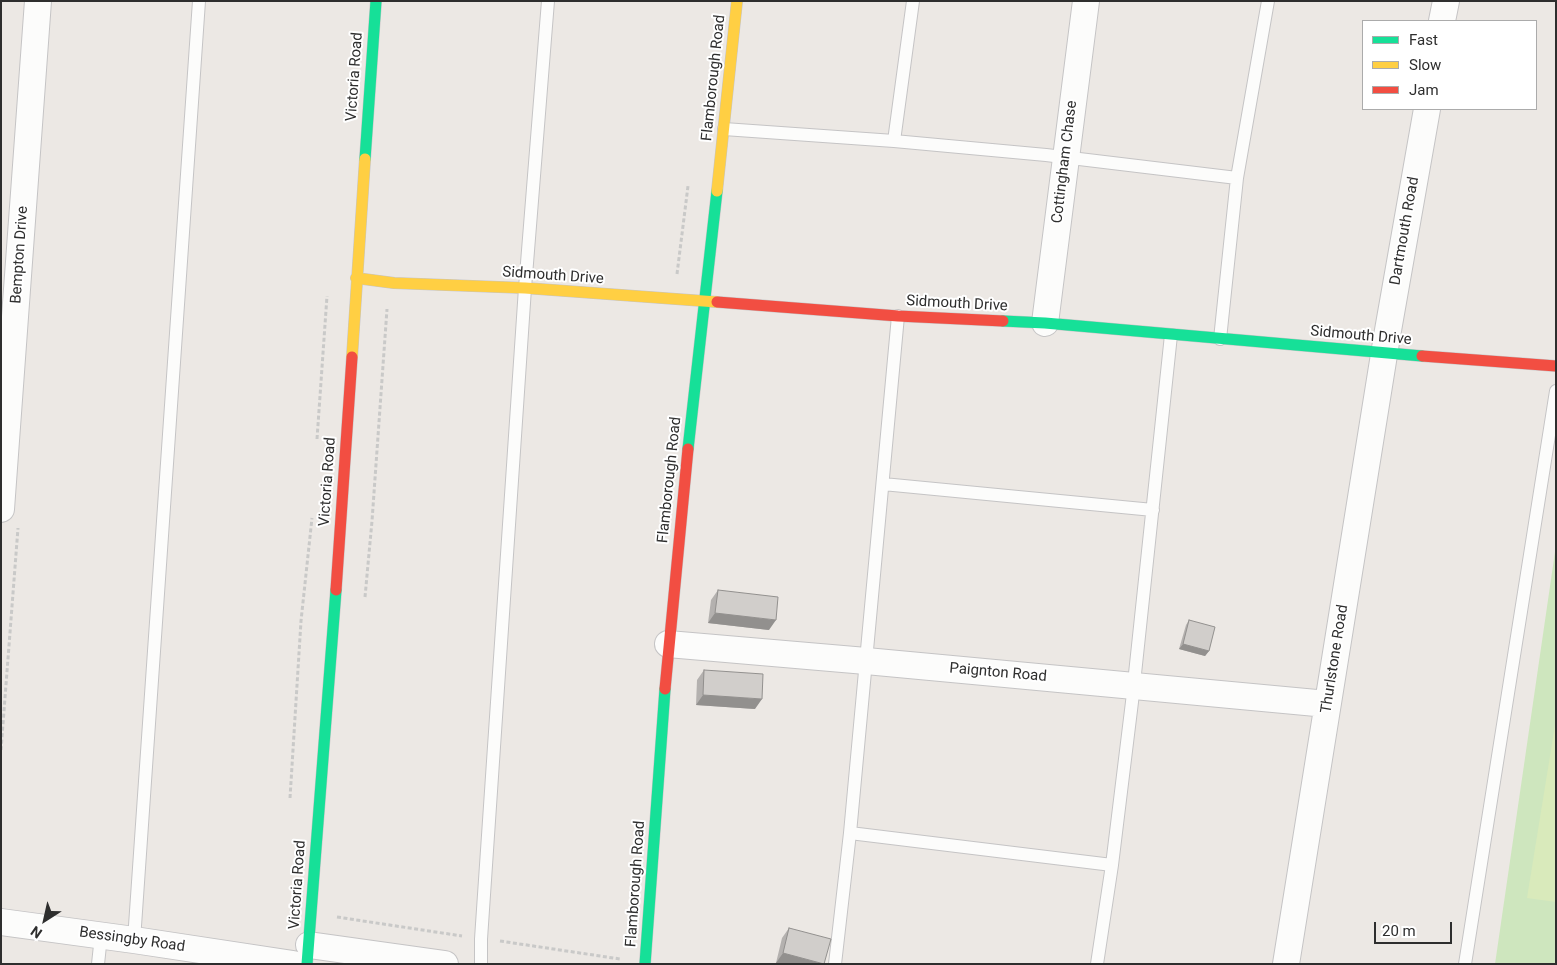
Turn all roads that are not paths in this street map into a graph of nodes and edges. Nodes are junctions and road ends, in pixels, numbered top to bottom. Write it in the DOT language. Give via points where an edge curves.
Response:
graph roads {
  1 [pos="38,1"];
  2 [pos="199,1"];
  3 [pos="376,1"];
  4 [pos="548,1"];
  5 [pos="737,1"];
  6 [pos="912,1"];
  7 [pos="1086,1"];
  8 [pos="1268,1"];
  9 [pos="1446,1"];
  10 [pos="1442,20"];
  11 [pos="1427,110"];
  12 [pos="724,129"];
  13 [pos="894,141"];
  14 [pos="1066,158"];
  15 [pos="1237,178"];
  16 [pos="356,278"];
  17 [pos="525,288"];
  18 [pos="704,301"];
  19 [pos="898,316"];
  20 [pos="1044,323"];
  21 [pos="1171,335"];
  22 [pos="1220,339"];
  23 [pos="1384,354"];
  24 [pos="1556,366"];
  25 [pos="1556,391"];
  26 [pos="883,484"];
  27 [pos="1,509"];
  28 [pos="1152,510"];
  29 [pos="668,644"];
  30 [pos="866,660"];
  31 [pos="1134,686"];
  32 [pos="1327,704"];
  33 [pos="850,833"];
  34 [pos="1112,866"];
  35 [pos="1,922"];
  36 [pos="101,936"];
  37 [pos="134,940"];
  38 [pos="303,958"];
  39 [pos="98,964"];
  40 [pos="445,964"];
  41 [pos="481,964"];
  42 [pos="645,964"];
  43 [pos="835,964"];
  44 [pos="1097,964"];
  45 [pos="1286,964"];
  46 [pos="1465,964"];
  1 -- 27 [label="street, Bempton Drive"];
  2 -- 37 [label="lane"];
  3 -- 16 [label="street, Victoria Road"];
  4 -- 17 [label="lane"];
  5 -- 12 [label="street, Flamborough Road"];
  6 -- 13 [label="lane"];
  7 -- 14 [label="street, Cottingham Chase"];
  8 -- 15 [label="lane"];
  9 -- 10 [label="street"];
  11 -- 23 [label="street, Dartmouth Road"];
  12 -- 13 [label="lane"];
  12 -- 18 [label="street, Flamborough Road"];
  13 -- 14 [label="lane"];
  14 -- 15 [label="lane"];
  14 -- 20 [label="street, Cottingham Chase"];
  15 -- 22 [label="lane"];
  16 -- 17 [label="street, Sidmouth Drive" via="394,283"];
  16 -- 38 [label="street, Victoria Road" via="340,536"];
  17 -- 18 [label="street, Sidmouth Drive"];
  17 -- 41 [label="lane"];
  18 -- 19 [label="street, Sidmouth Drive"];
  18 -- 29 [label="street, Flamborough Road"];
  19 -- 20 [label="street, Sidmouth Drive"];
  19 -- 26 [label="lane"];
  20 -- 21 [label="street, Sidmouth Drive"];
  21 -- 22 [label="street, Sidmouth Drive"];
  21 -- 28 [label="lane"];
  22 -- 23 [label="street, Sidmouth Drive"];
  23 -- 24 [label="street, Sidmouth Drive"];
  23 -- 32 [label="street, Thurlstone Road"];
  25 -- 46 [label="lane"];
  26 -- 28 [label="lane"];
  26 -- 30 [label="lane"];
  28 -- 31 [label="lane"];
  29 -- 30 [label="street, Paignton Road"];
  29 -- 42 [label="street, Flamborough Road"];
  30 -- 31 [label="street, Paignton Road"];
  30 -- 33 [label="lane"];
  31 -- 32 [label="street, Paignton Road"];
  31 -- 34 [label="lane"];
  32 -- 45 [label="street, Thurlstone Road"];
  33 -- 34 [label="lane"];
  33 -- 43 [label="lane"];
  34 -- 44 [label="lane"];
  35 -- 36 [label="street, Bessingby Road"];
  36 -- 37 [label="street, Bessingby Road"];
  36 -- 39 [label="lane"];
  37 -- 38 [label="street, Bessingby Road"];
  38 -- 40 [label="street, Bessingby Road"];
}
